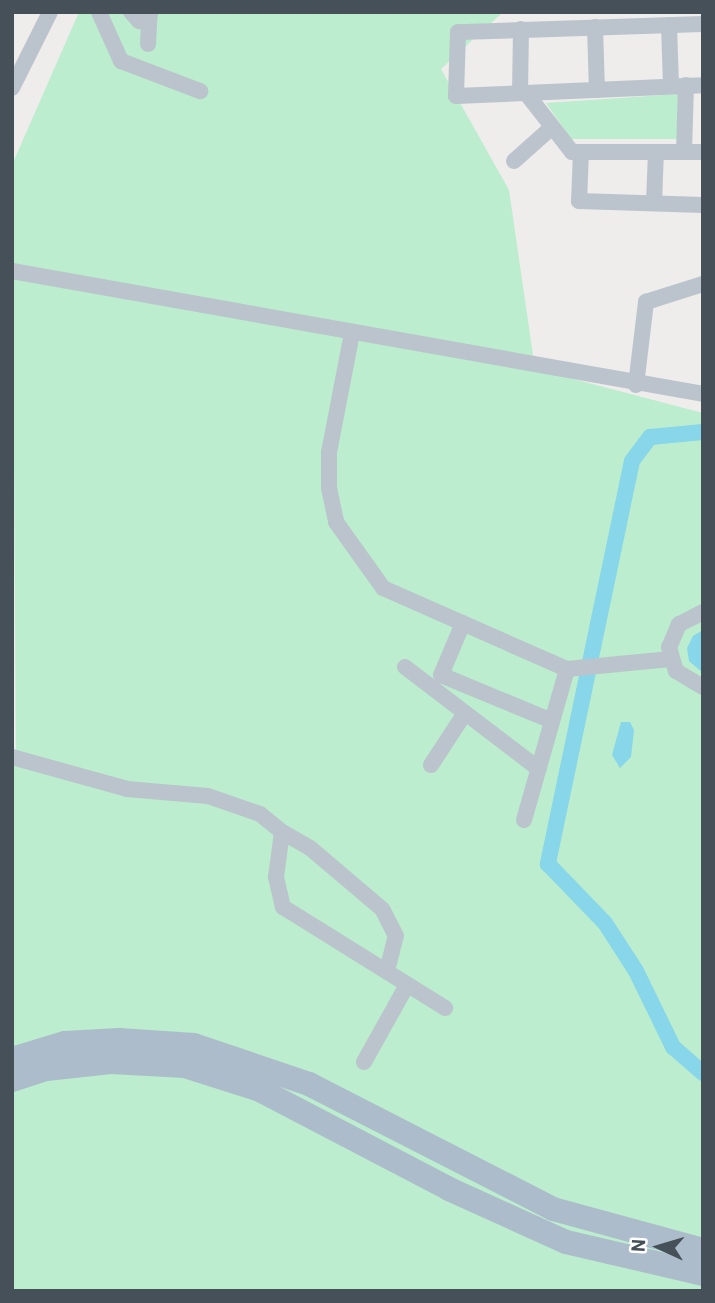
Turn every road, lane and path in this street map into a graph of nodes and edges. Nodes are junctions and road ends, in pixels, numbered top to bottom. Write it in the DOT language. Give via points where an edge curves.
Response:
graph roads {
  1 [pos="50,12"];
  2 [pos="99,12"];
  3 [pos="131,12"];
  4 [pos="149,17"];
  5 [pos="620,19"];
  6 [pos="549,20"];
  7 [pos="696,20"];
  8 [pos="669,25"];
  9 [pos="595,27"];
  10 [pos="521,29"];
  11 [pos="148,44"];
  12 [pos="687,85"];
  13 [pos="12,88"];
  14 [pos="597,90"];
  15 [pos="200,91"];
  16 [pos="523,93"];
  17 [pos="551,128"];
  18 [pos="581,152"];
  19 [pos="656,152"];
  20 [pos="684,152"];
  21 [pos="703,152"];
  22 [pos="514,161"];
  23 [pos="654,203"];
  24 [pos="703,205"];
  25 [pos="12,271"];
  26 [pos="703,285"];
  27 [pos="352,334"];
  28 [pos="636,385"];
  29 [pos="703,394"];
  30 [pos="703,612"];
  31 [pos="463,623"];
  32 [pos="671,659"];
  33 [pos="405,667"];
  34 [pos="567,670"];
  35 [pos="438,682"];
  36 [pos="703,687"];
  37 [pos="465,713"];
  38 [pos="552,721"];
  39 [pos="12,757"];
  40 [pos="431,765"];
  41 [pos="539,769"];
  42 [pos="524,820"];
  43 [pos="282,832"];
  44 [pos="387,971"];
  45 [pos="407,985"];
  46 [pos="445,1008"];
  47 [pos="12,1059"];
  48 [pos="364,1062"];
  49 [pos="12,1080"];
  50 [pos="700,1265"];
  1 -- 13 [label="street"];
  2 -- 15 [label="street" via="121,61"];
  3 -- 4 [label="street" via="139,21"];
  4 -- 11 [label="street"];
  5 -- 8 [label="street"];
  5 -- 9 [label="street"];
  6 -- 9 [label="street"];
  6 -- 10 [label="street"];
  7 -- 8 [label="street"];
  8 -- 12 [label="street"];
  9 -- 14 [label="street"];
  10 -- 16 [label="street"];
  10 -- 16 [label="street" via="458,32 456,96"];
  12 -- 14 [label="street"];
  12 -- 20 [label="street"];
  14 -- 16 [label="street"];
  16 -- 17 [label="street"];
  17 -- 18 [label="street" via="572,152"];
  17 -- 22 [label="street"];
  18 -- 19 [label="street"];
  18 -- 23 [label="street" via="579,201"];
  19 -- 20 [label="street"];
  19 -- 23 [label="street"];
  20 -- 21 [label="street"];
  23 -- 24 [label="street"];
  25 -- 27 [label="street"];
  26 -- 28 [label="street" via="646,302"];
  27 -- 28 [label="street"];
  27 -- 31 [label="street" via="329,453 336,522 383,588"];
  28 -- 29 [label="street"];
  30 -- 32 [label="street" via="679,624 669,647"];
  31 -- 34 [label="street"];
  31 -- 35 [label="street"];
  32 -- 34 [label="street"];
  32 -- 36 [label="street" via="684,680"];
  33 -- 35 [label="street"];
  34 -- 38 [label="street"];
  35 -- 37 [label="street"];
  35 -- 38 [label="street"];
  37 -- 40 [label="street"];
  37 -- 41 [label="street"];
  38 -- 41 [label="street"];
  39 -- 43 [label="street" via="127,789 208,796 260,814"];
  41 -- 42 [label="street"];
  43 -- 44 [label="street" via="310,848 382,909 396,936"];
  43 -- 44 [label="street" via="276,877 283,907"];
  44 -- 45 [label="street"];
  45 -- 46 [label="street"];
  45 -- 48 [label="street"];
  47 -- 50 [label="main road" via="65,1043 120,1040 194,1045 309,1084 552,1209"];
  49 -- 50 [label="main road" via="46,1069 111,1062 185,1066 260,1090 449,1189 566,1242"];
}
